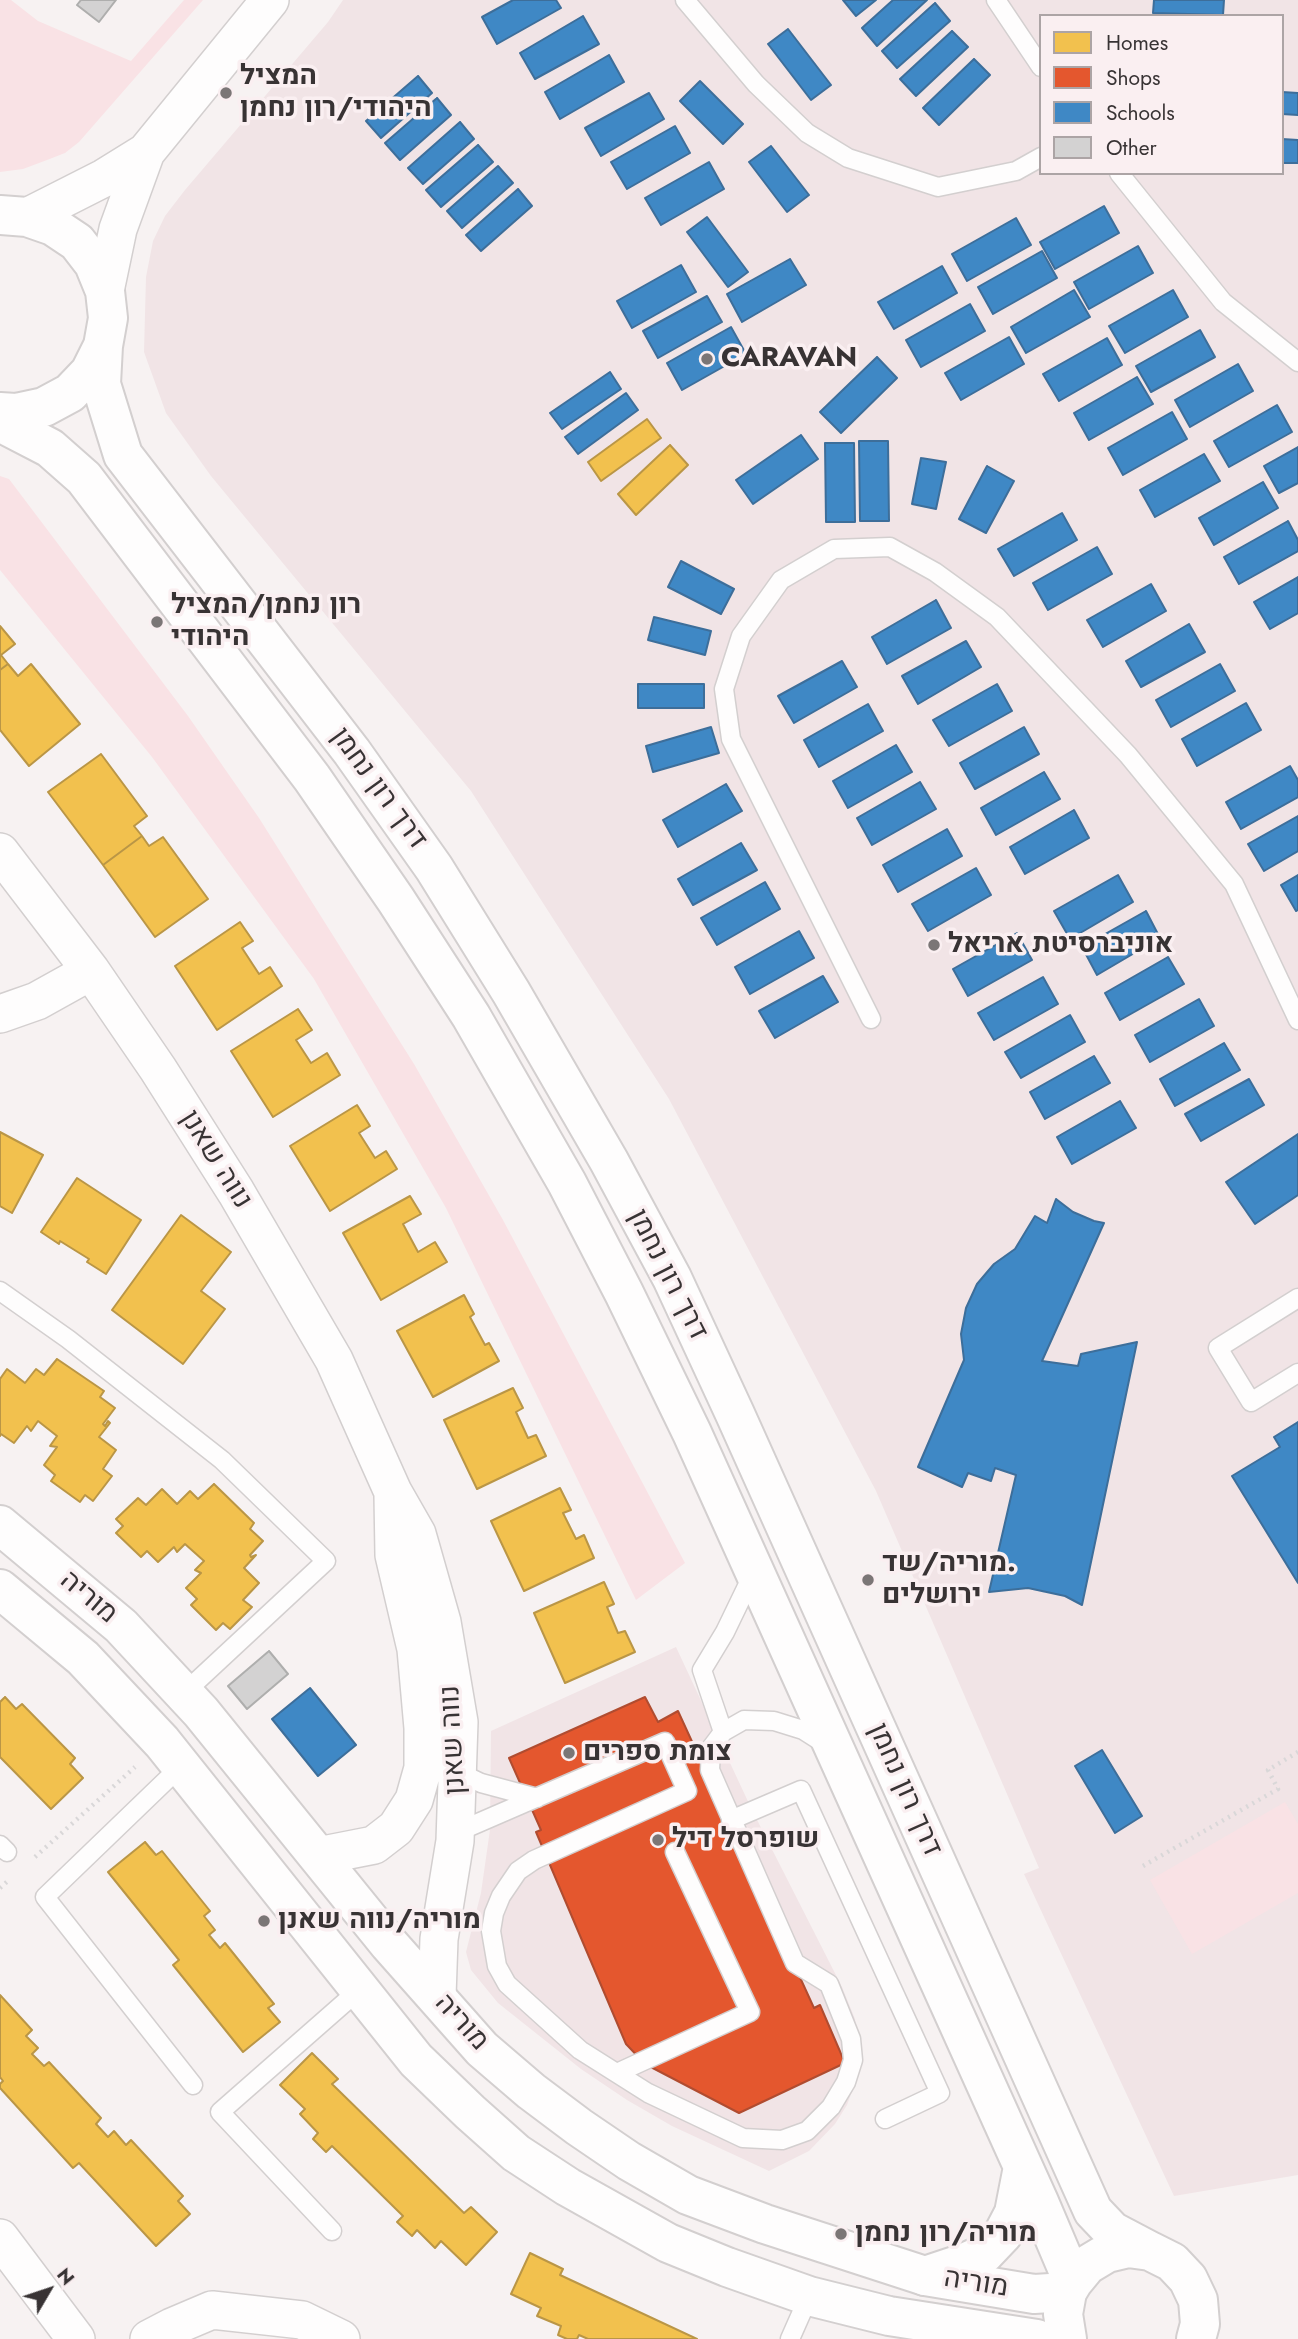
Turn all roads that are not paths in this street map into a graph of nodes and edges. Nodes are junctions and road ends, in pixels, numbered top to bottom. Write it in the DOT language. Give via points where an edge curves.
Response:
graph roads {
  1 [pos="270,0"];
  2 [pos="685,0"];
  3 [pos="996,0"];
  4 [pos="1039,63"];
  5 [pos="146,152"];
  6 [pos="1039,158"];
  7 [pos="1121,175"];
  8 [pos="14,216"];
  9 [pos="105,290"];
  10 [pos="103,346"];
  11 [pos="1298,362"];
  12 [pos="0,412"];
  13 [pos="0,422"];
  14 [pos="0,852"];
  15 [pos="91,971"];
  16 [pos="0,1014"];
  17 [pos="872,1020"];
  18 [pos="1298,1020"];
  19 [pos="0,1292"];
  20 [pos="1298,1298"];
  21 [pos="1298,1373"];
  22 [pos="393,1492"];
  23 [pos="0,1525"];
  24 [pos="754,1570"];
  25 [pos="0,1589"];
  26 [pos="184,1693"];
  27 [pos="723,1732"];
  28 [pos="836,1751"];
  29 [pos="181,1766"];
  30 [pos="458,1772"];
  31 [pos="537,1798"];
  32 [pos="731,1821"];
  33 [pos="455,1833"];
  34 [pos="675,1852"];
  35 [pos="318,1856"];
  36 [pos="359,1990"];
  37 [pos="437,1996"];
  38 [pos="617,2073"];
  39 [pos="193,2085"];
  40 [pos="885,2119"];
  41 [pos="1023,2167"];
  42 [pos="332,2231"];
  43 [pos="0,2238"];
  44 [pos="1150,2251"];
  45 [pos="925,2276"];
  46 [pos="1070,2287"];
  47 [pos="808,2296"];
  48 [pos="76,2339"];
  49 [pos="149,2339"];
  50 [pos="341,2339"];
  51 [pos="790,2339"];
  52 [pos="1037,2339"];
  53 [pos="1068,2339"];
  54 [pos="1196,2339"];
  1 -- 5 [label="street"];
  2 -- 6 [label="lane" via="764,92 807,133 848,158 938,187 1016,171"];
  3 -- 4 [label="lane"];
  5 -- 8 [label="street" via="104,178"];
  5 -- 9 [label="street" via="118,229"];
  7 -- 11 [label="lane" via="1223,303"];
  8 -- 9 [label="main road" via="53,226 77,242 94,264"];
  9 -- 10 [label="main road, דרך רון נחמן" via="108,318"];
  10 -- 12 [label="main road" via="90,372 70,393 44,407"];
  10 -- 44 [label="main road, דרך רון נחמן" via="101,384 123,455 352,752 434,868 609,1161 735,1414 1093,2211 1112,2231"];
  13 -- 24 [label="main road, דרך רון נחמן" via="50,448 84,478 284,740 396,900 471,1016 567,1183 687,1421"];
  14 -- 15 [label="street, נווה שאנן"];
  15 -- 16 [label="street" via="37,1002"];
  15 -- 22 [label="street, נווה שאנן" via="236,1192 334,1360"];
  17 -- 18 [label="lane" via="731,739 724,689 741,636 781,580 834,549 890,547 935,572 997,617 1128,755 1234,884"];
  19 -- 26 [label="lane" via="68,1339 222,1460 326,1561"];
  20 -- 21 [label="lane" via="1218,1348 1251,1402"];
  22 -- 30 [label="street, נווה שאנן" via="417,1534 442,1622 458,1722"];
  22 -- 35 [label="street, נווה שאנן" via="394,1555 416,1649 423,1768 414,1800 396,1828 374,1845"];
  23 -- 26 [label="main road, מוריה" via="121,1626"];
  24 -- 27 [label="lane" via="726,1632 702,1670"];
  24 -- 28 [label="main road, דרך רון נחמן"];
  25 -- 29 [label="main road, מוריה" via="83,1658"];
  26 -- 35 [label="main road, מוריה"];
  27 -- 28 [label="lane" via="744,1720 774,1721 803,1730"];
  27 -- 32 [label="lane" via="711,1748 710,1770"];
  28 -- 41 [label="main road, דרך רון נחמן"];
  29 -- 36 [label="main road, מוריה"];
  29 -- 39 [label="lane" via="44,1897"];
  30 -- 31 [label="lane"];
  30 -- 33 [label="street, נווה שאנן"];
  31 -- 33 [label="lane"];
  31 -- 38 [label="lane" via="665,1742 687,1791 534,1860 519,1871 494,1913 493,1949 507,1984 580,2050"];
  32 -- 38 [label="lane" via="795,1962 829,1984 851,2039 853,2060 846,2082 831,2107 807,2131 782,2140 743,2138 648,2093"];
  32 -- 40 [label="lane" via="801,1790 940,2093"];
  33 -- 37 [label="street, נווה שאנן" via="439,1939"];
  34 -- 38 [label="lane" via="750,2012"];
  35 -- 37 [label="main road, מוריה"];
  36 -- 42 [label="lane" via="220,2112"];
  36 -- 47 [label="main road, מוריה" via="416,2060 516,2153 668,2243"];
  37 -- 45 [label="main road, מוריה" via="482,2049 531,2091 629,2161 676,2188 765,2224"];
  41 -- 45 [label="main road" via="1014,2213 1003,2234 984,2254"];
  41 -- 46 [label="main road, דרך רון נחמן"];
  43 -- 48 [label="street"];
  44 -- 46 [label="main road" via="1129,2248 1107,2253 1087,2265"];
  44 -- 54 [label="main road, דרך רון נחמן" via="1172,2262 1188,2279 1198,2300"];
  45 -- 46 [label="main road, מוריה" via="1034,2294"];
  46 -- 53 [label="main road" via="1063,2314"];
  47 -- 51 [label="lane"];
  47 -- 52 [label="main road, מוריה" via="889,2316"];
  49 -- 50 [label="street" via="212,2310 302,2320"];
}
